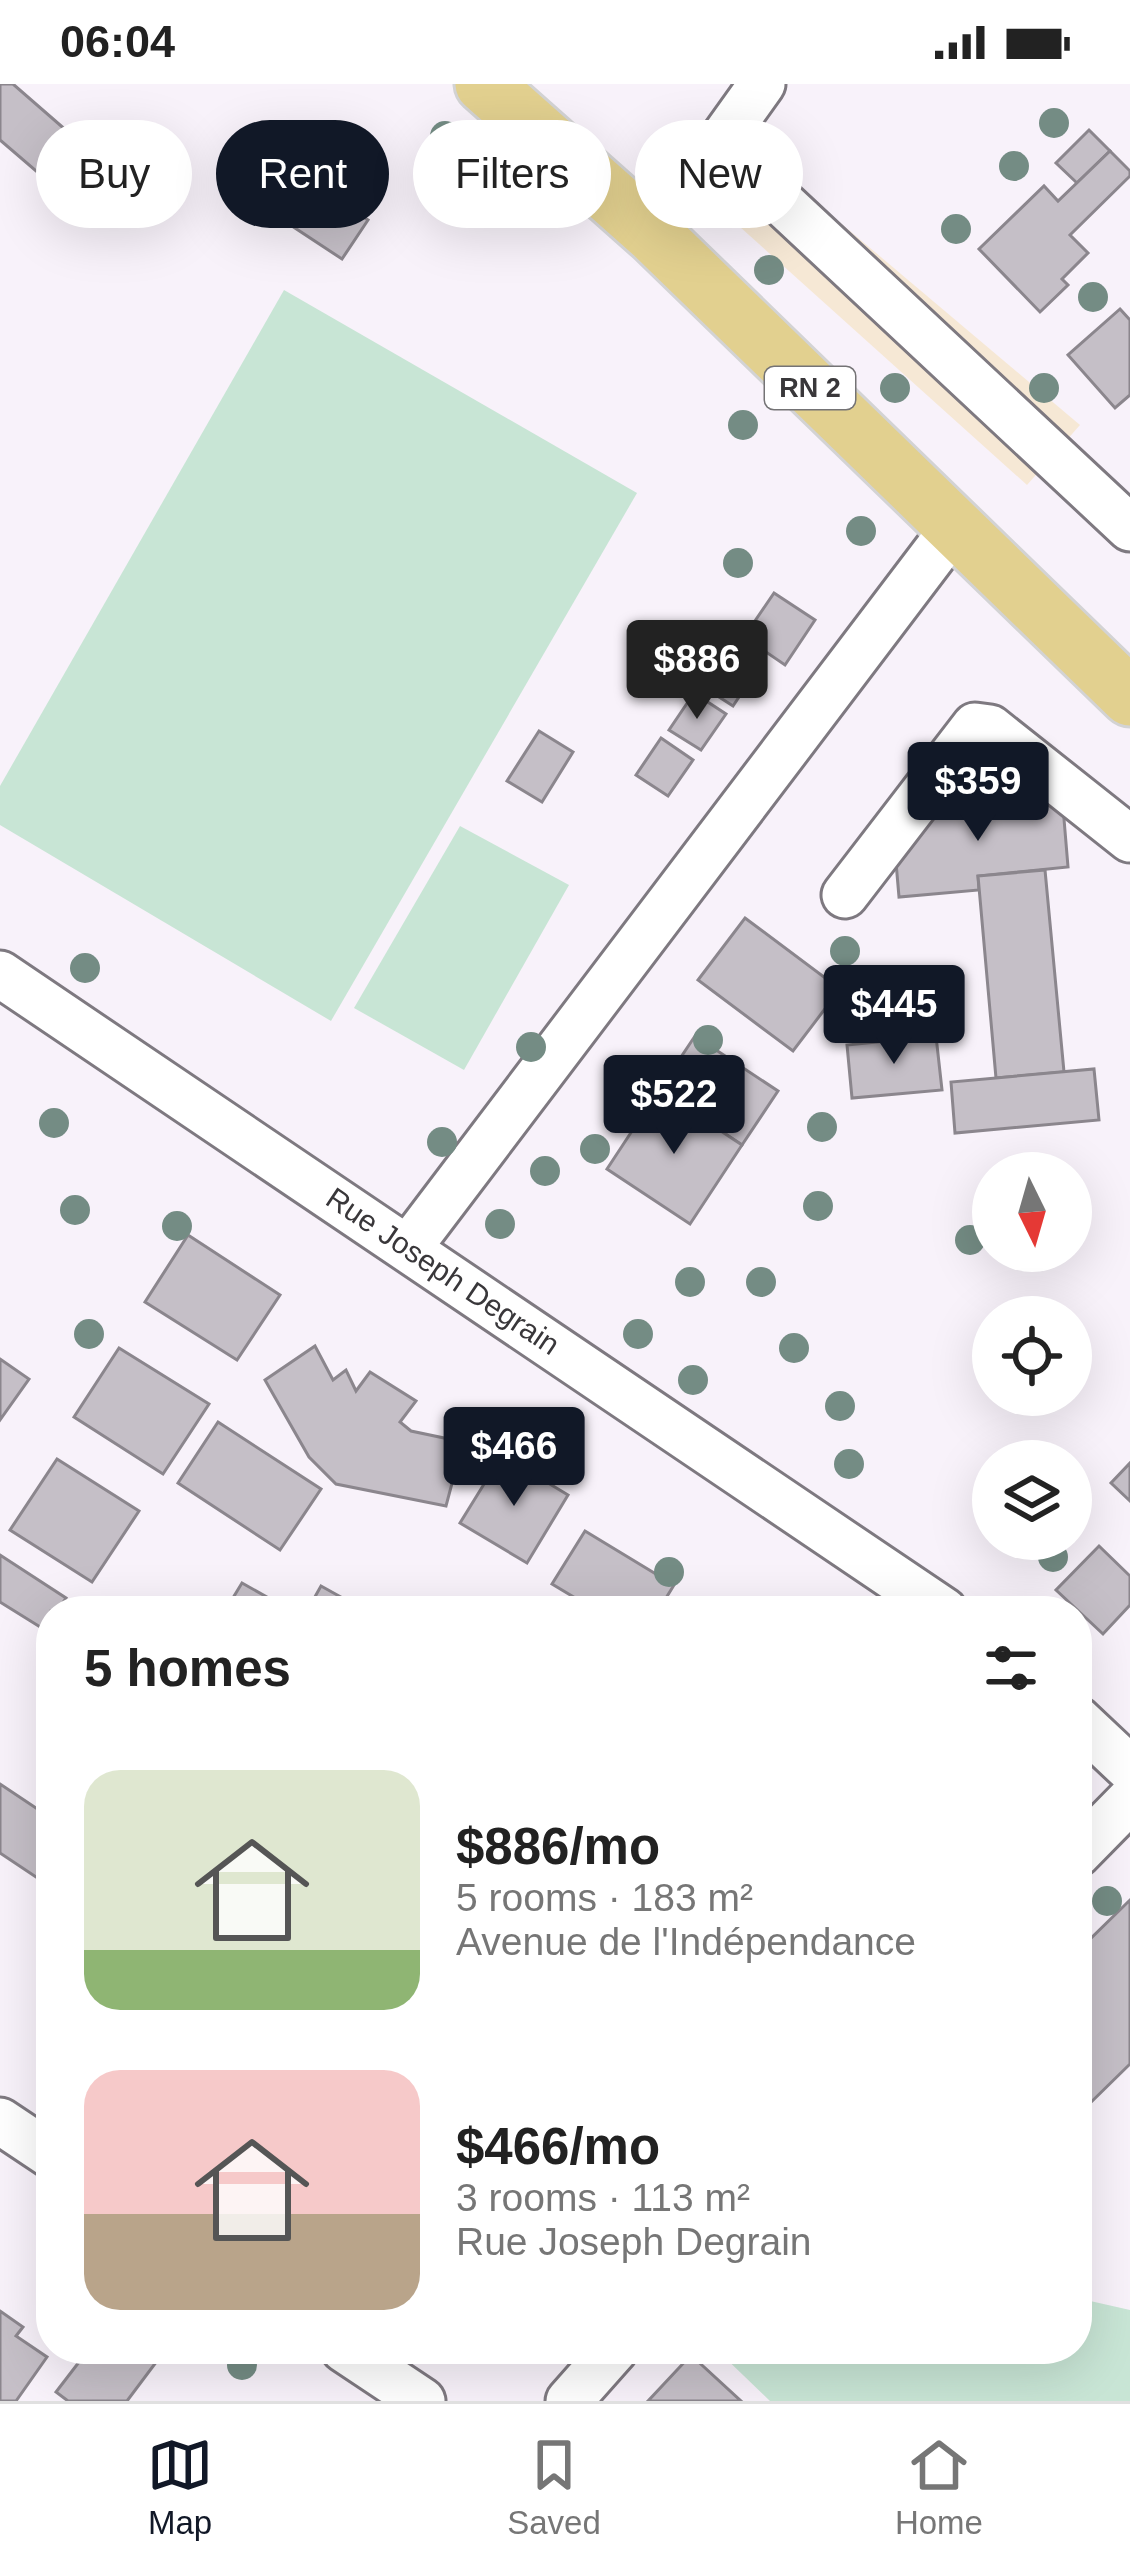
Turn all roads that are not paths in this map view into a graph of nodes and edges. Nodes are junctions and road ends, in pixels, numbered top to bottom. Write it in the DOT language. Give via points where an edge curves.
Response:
graph roads {
  1 [pos="484,84"];
  2 [pos="762,84"];
  3 [pos="736,120"];
  4 [pos="803,222"];
  5 [pos="659,228"];
  6 [pos="654,235"];
  7 [pos="1130,528"];
  8 [pos="953,529"];
  9 [pos="1130,697"];
  10 [pos="1130,839"];
  11 [pos="845,895"];
  12 [pos="0,974"];
  13 [pos="409,1247"];
  14 [pos="922,1596"];
  15 [pos="1092,1733"];
  16 [pos="1130,1768"];
  17 [pos="1130,1800"];
  18 [pos="1092,1839"];
  19 [pos="0,2121"];
  20 [pos="36,2145"];
  21 [pos="366,2364"];
  22 [pos="602,2364"];
  23 [pos="422,2401"];
  24 [pos="569,2401"];
  1 -- 6 [label="main road, RN 2"];
  2 -- 3 [label="street"];
  4 -- 7 [label="street"];
  5 -- 6 [label="street"];
  6 -- 8 [label="main road, RN 2"];
  8 -- 9 [label="main road, RN 2"];
  8 -- 13 [label="street"];
  10 -- 11 [label="street" via="990,728 975,726"];
  12 -- 13 [label="street, Rue Joseph Degrain"];
  13 -- 14 [label="street, Rue Joseph Degrain"];
  15 -- 16 [label="street"];
  17 -- 18 [label="street"];
  19 -- 20 [label="street"];
  21 -- 23 [label="street"];
  22 -- 24 [label="street"];
}
